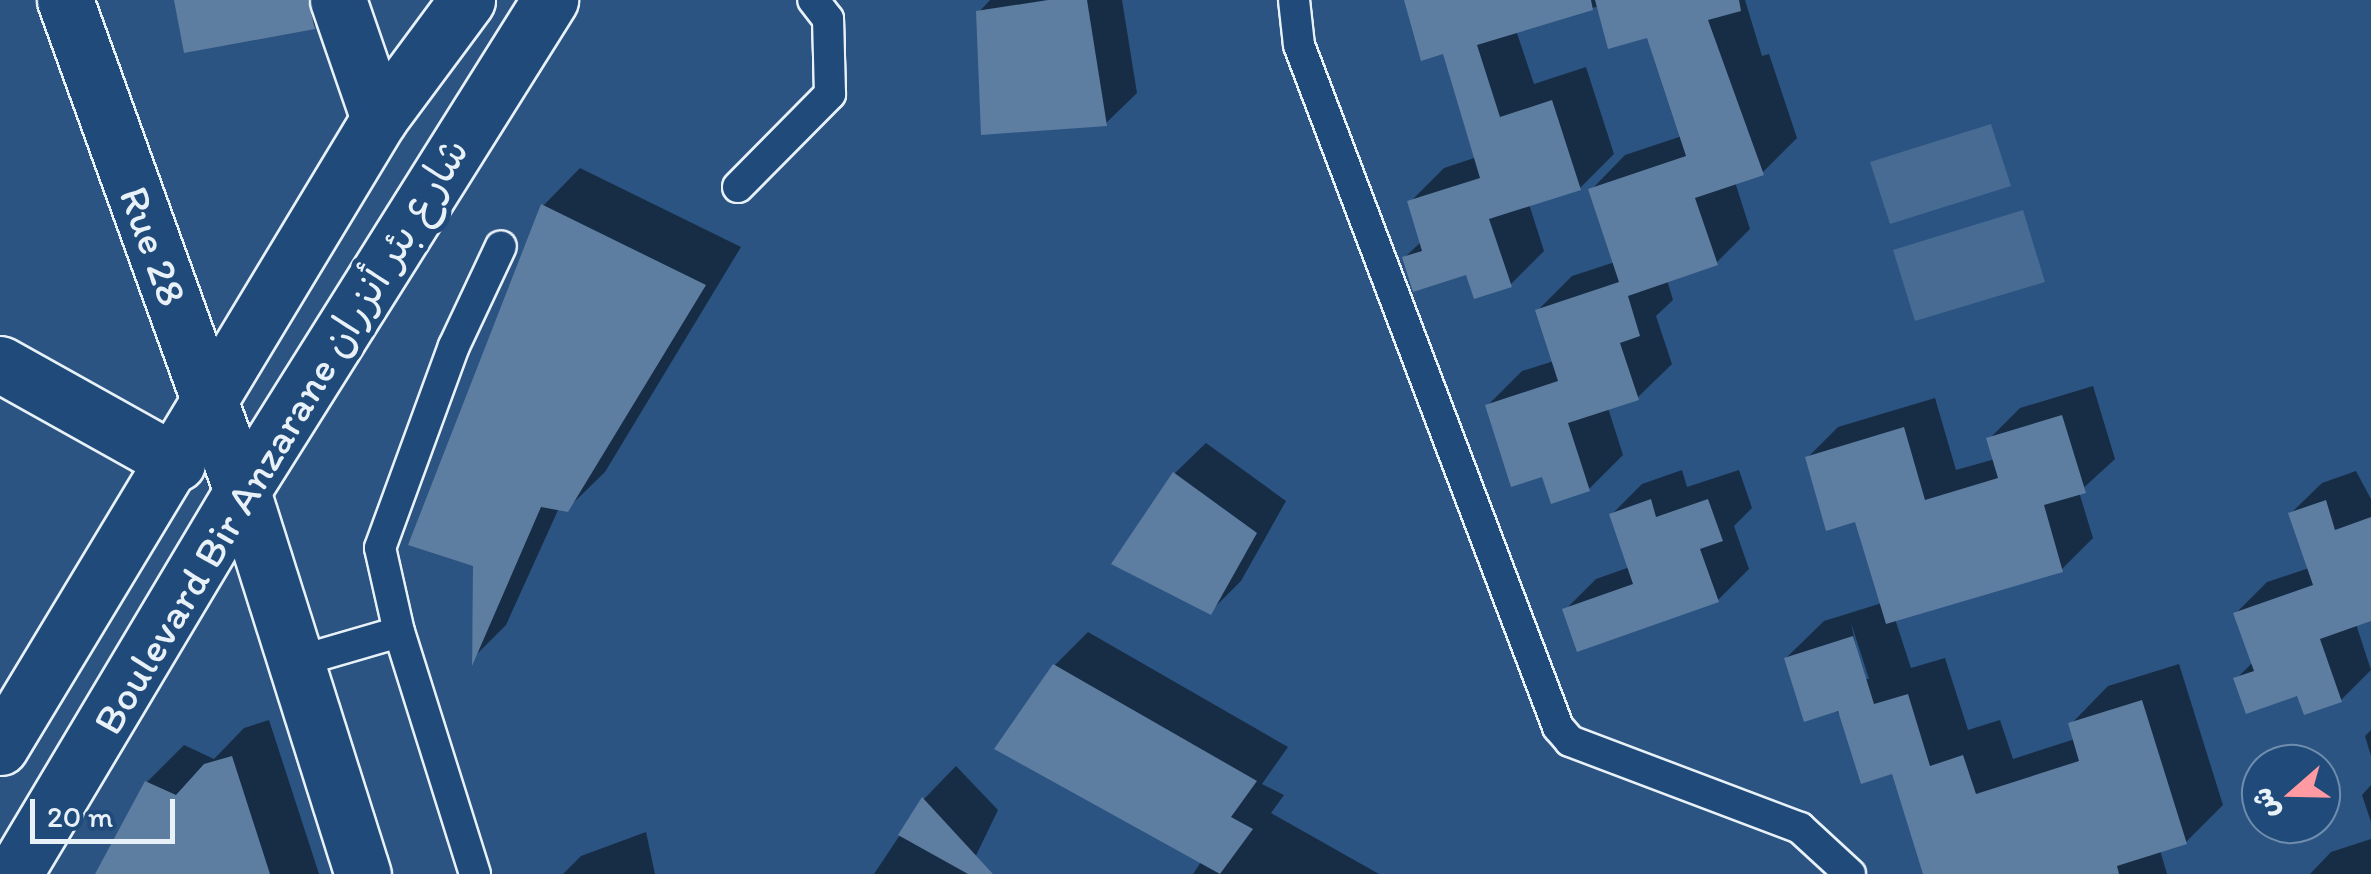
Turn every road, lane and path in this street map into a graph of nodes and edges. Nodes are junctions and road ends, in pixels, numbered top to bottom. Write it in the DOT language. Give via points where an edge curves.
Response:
graph roads {
  1 [pos="65,0"];
  2 [pos="338,0"];
  3 [pos="468,0"];
  4 [pos="550,0"];
  5 [pos="813,0"];
  6 [pos="1294,0"];
  7 [pos="379,119"];
  8 [pos="738,187"];
  9 [pos="501,246"];
  10 [pos="0,364"];
  11 [pos="210,407"];
  12 [pos="178,463"];
  13 [pos="242,491"];
  14 [pos="398,632"];
  15 [pos="296,662"];
  16 [pos="0,747"];
  17 [pos="14,874"];
  18 [pos="364,874"];
  19 [pos="476,874"];
  20 [pos="1850,874"];
  1 -- 11 [label="main road, Rue 28"];
  2 -- 7 [label="main road"];
  3 -- 7 [label="main road, Boulevard Bir Anzarane شارع بئر أنزران"];
  4 -- 13 [label="main road, Boulevard Bir Anzarane شارع بئر أنزران"];
  5 -- 8 [label="lane" via="828,19 830,94"];
  6 -- 20 [label="lane" via="1298,45 1558,727 1570,741 1800,828"];
  7 -- 11 [label="main road, Boulevard Bir Anzarane شارع بئر أنزران"];
  9 -- 14 [label="lane" via="454,346 380,548"];
  10 -- 12 [label="main road"];
  11 -- 12 [label="main road, Boulevard Bir Anzarane شارع بئر أنزران"];
  11 -- 13 [label="main road, Rue 28"];
  12 -- 16 [label="main road, Boulevard Bir Anzarane شارع بئر أنزران"];
  13 -- 15 [label="main road, Rue 28"];
  13 -- 17 [label="main road, Boulevard Bir Anzarane شارع بئر أنزران"];
  14 -- 15 [label="lane"];
  14 -- 19 [label="lane"];
  15 -- 18 [label="main road, Rue 28"];
}
